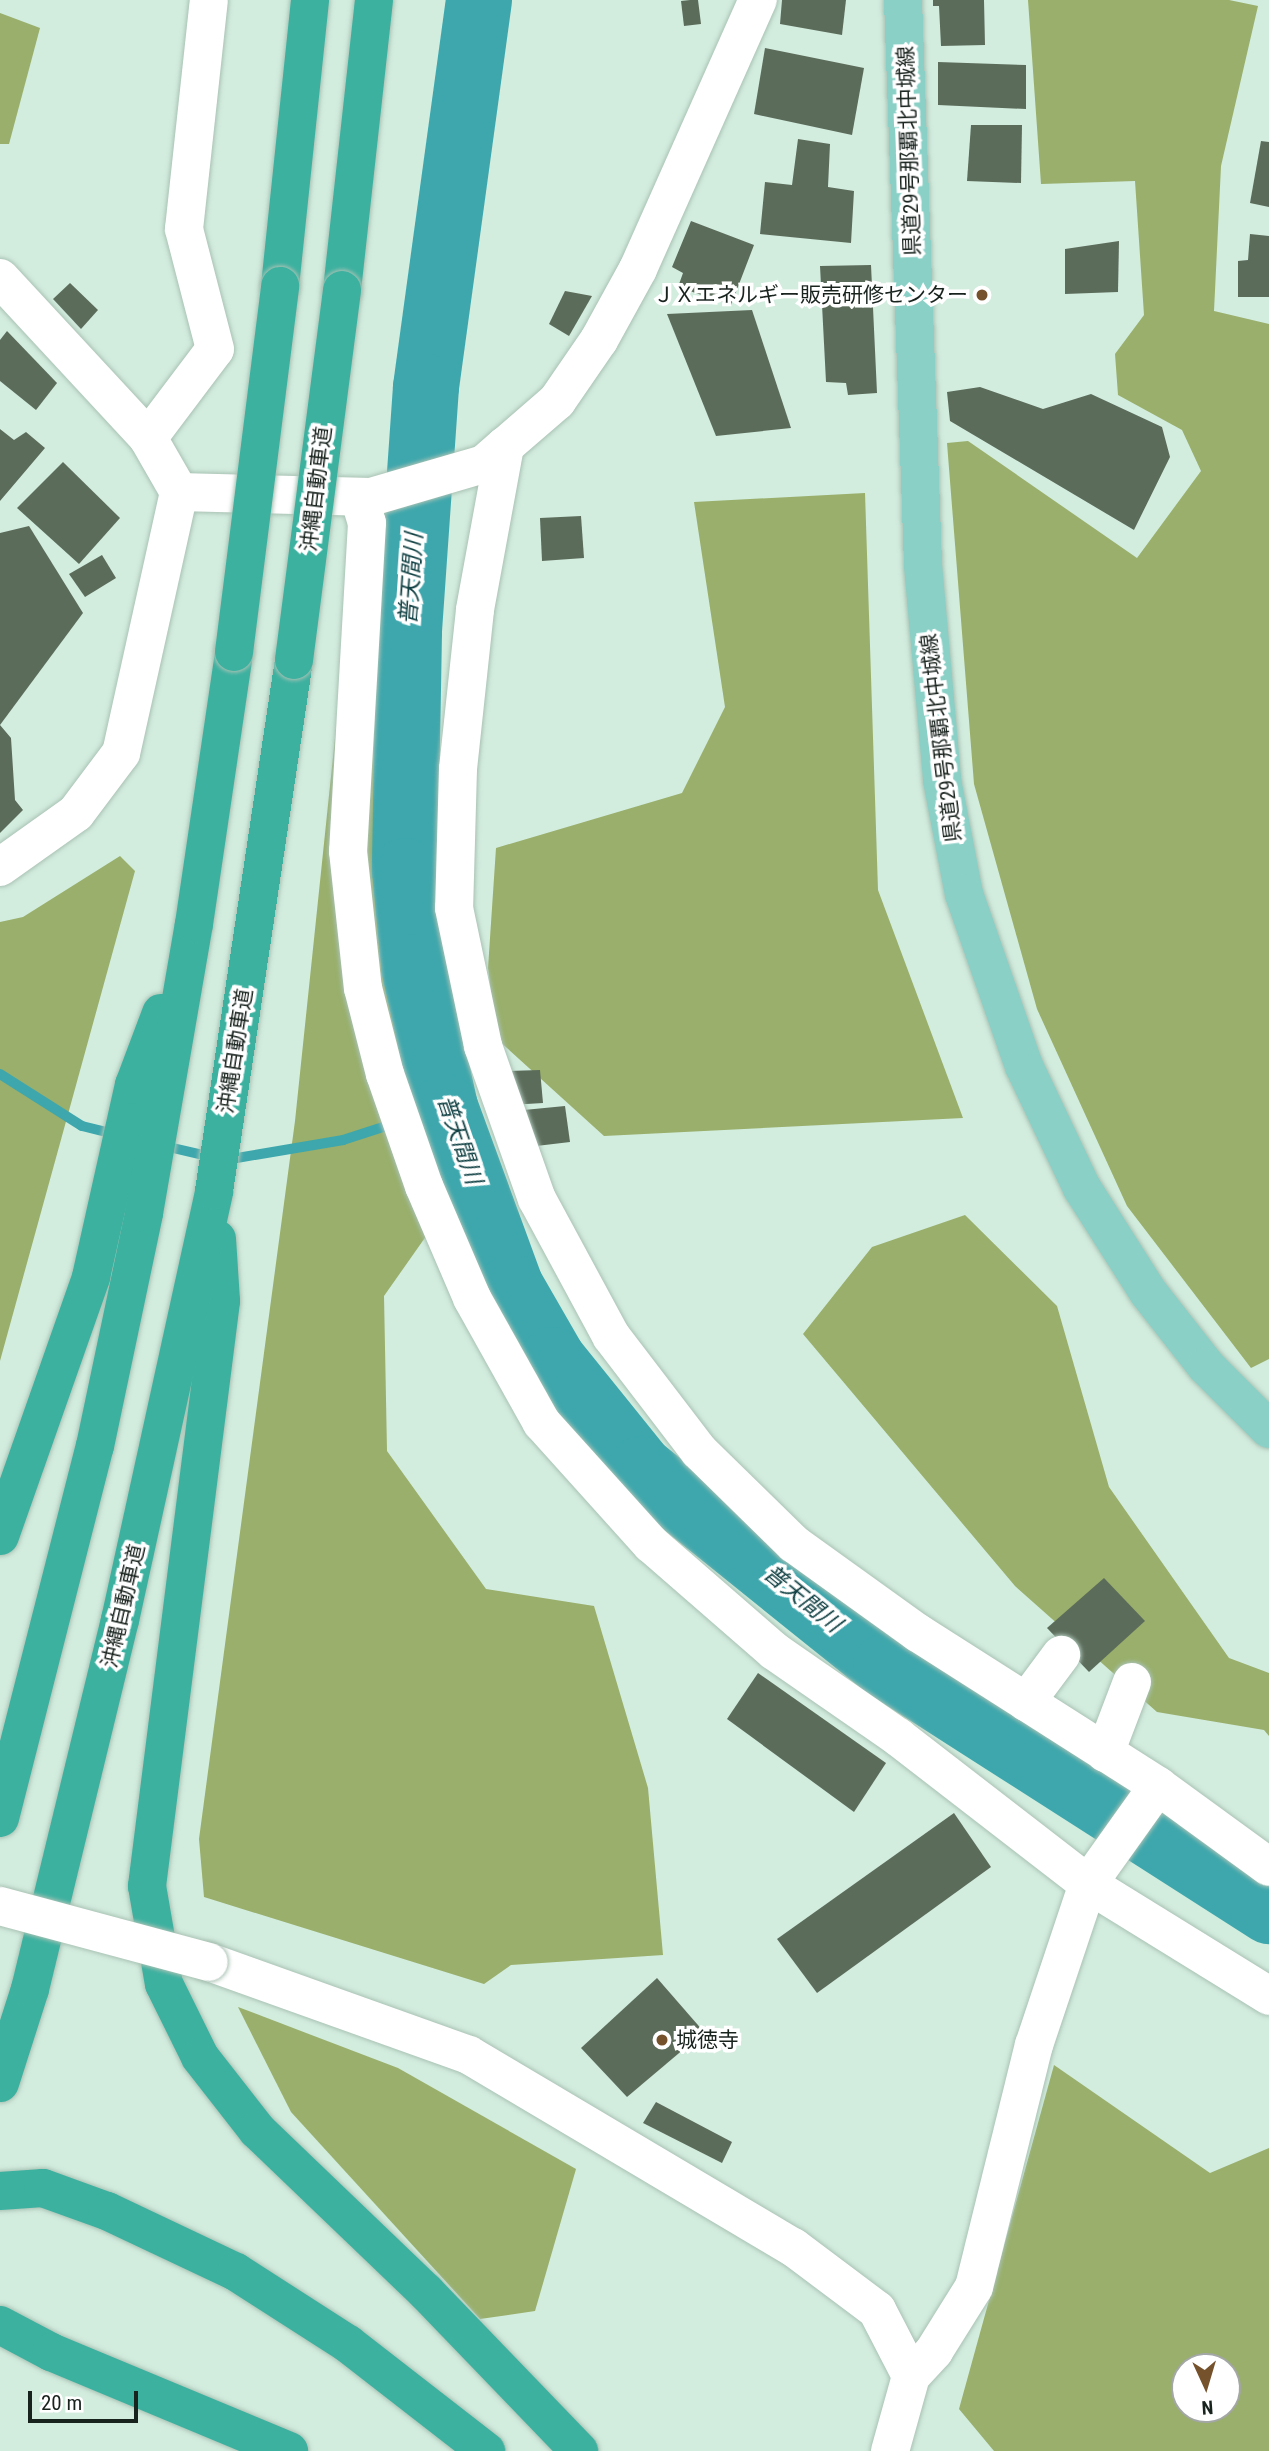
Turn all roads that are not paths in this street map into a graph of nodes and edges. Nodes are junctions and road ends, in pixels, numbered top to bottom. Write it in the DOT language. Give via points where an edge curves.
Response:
graph roads {
  1 [pos="209,0"];
  2 [pos="310,0"];
  3 [pos="374,0"];
  4 [pos="758,0"];
  5 [pos="903,0"];
  6 [pos="0,278"];
  7 [pos="148,438"];
  8 [pos="494,455"];
  9 [pos="178,492"];
  10 [pos="365,497"];
  11 [pos="0,867"];
  12 [pos="194,924"];
  13 [pos="214,1191"];
  14 [pos="1269,1429"];
  15 [pos="0,1536"];
  16 [pos="1061,1655"];
  17 [pos="1132,1682"];
  18 [pos="1026,1702"];
  19 [pos="1105,1753"];
  20 [pos="1157,1787"];
  21 [pos="0,1818"];
  22 [pos="1269,1867"];
  23 [pos="1089,1883"];
  24 [pos="0,1906"];
  25 [pos="1269,1996"];
  26 [pos="0,2083"];
  27 [pos="0,2191"];
  28 [pos="0,2325"];
  29 [pos="911,2375"];
  30 [pos="289,2451"];
  31 [pos="486,2451"];
  32 [pos="579,2451"];
  33 [pos="890,2451"];
  1 -- 7 [label="street" via="184,229 215,349"];
  2 -- 12 [label="highway, bridge" via="280,286"];
  3 -- 13 [label="highway, 沖縄自動車道, bridge" via="294,660"];
  4 -- 8 [label="street" via="638,269 599,340 557,401"];
  5 -- 14 [label="main road, 県道29号那覇北中城線" via="923,565 942,780 964,894 1024,1066 1082,1188 1148,1292 1206,1366"];
  6 -- 7 [label="street"];
  7 -- 9 [label="street"];
  8 -- 10 [label="street"];
  8 -- 18 [label="street" via="458,769 454,908 482,1045 537,1199 611,1336 699,1451 794,1544 918,1633"];
  9 -- 10 [label="street"];
  9 -- 11 [label="street" via="121,753 76,813"];
  10 -- 23 [label="street" via="368,523 348,851 363,988 392,1096 472,1298 542,1423 651,1544 774,1651 898,1737"];
  12 -- 15 [label="highway" via="134,1085 91,1277"];
  12 -- 21 [label="highway" via="144,1213 95,1446"];
  13 -- 26 [label="highway, 沖縄自動車道" via="116,1633 30,1989"];
  13 -- 32 [label="highway" via="221,1301 147,1886 164,1984 200,2057 257,2130 426,2292"];
  16 -- 18 [label="street"];
  17 -- 19 [label="street"];
  18 -- 19 [label="street"];
  19 -- 20 [label="street"];
  20 -- 22 [label="street"];
  20 -- 23 [label="street"];
  23 -- 25 [label="street"];
  23 -- 29 [label="street" via="1034,2045 974,2287 934,2351"];
  24 -- 29 [label="street, bridge" via="209,1962 469,2056 804,2255 877,2310"];
  27 -- 31 [label="highway" via="43,2188 107,2211 236,2272 348,2344"];
  28 -- 30 [label="highway" via="51,2352"];
  29 -- 33 [label="street"];
}
